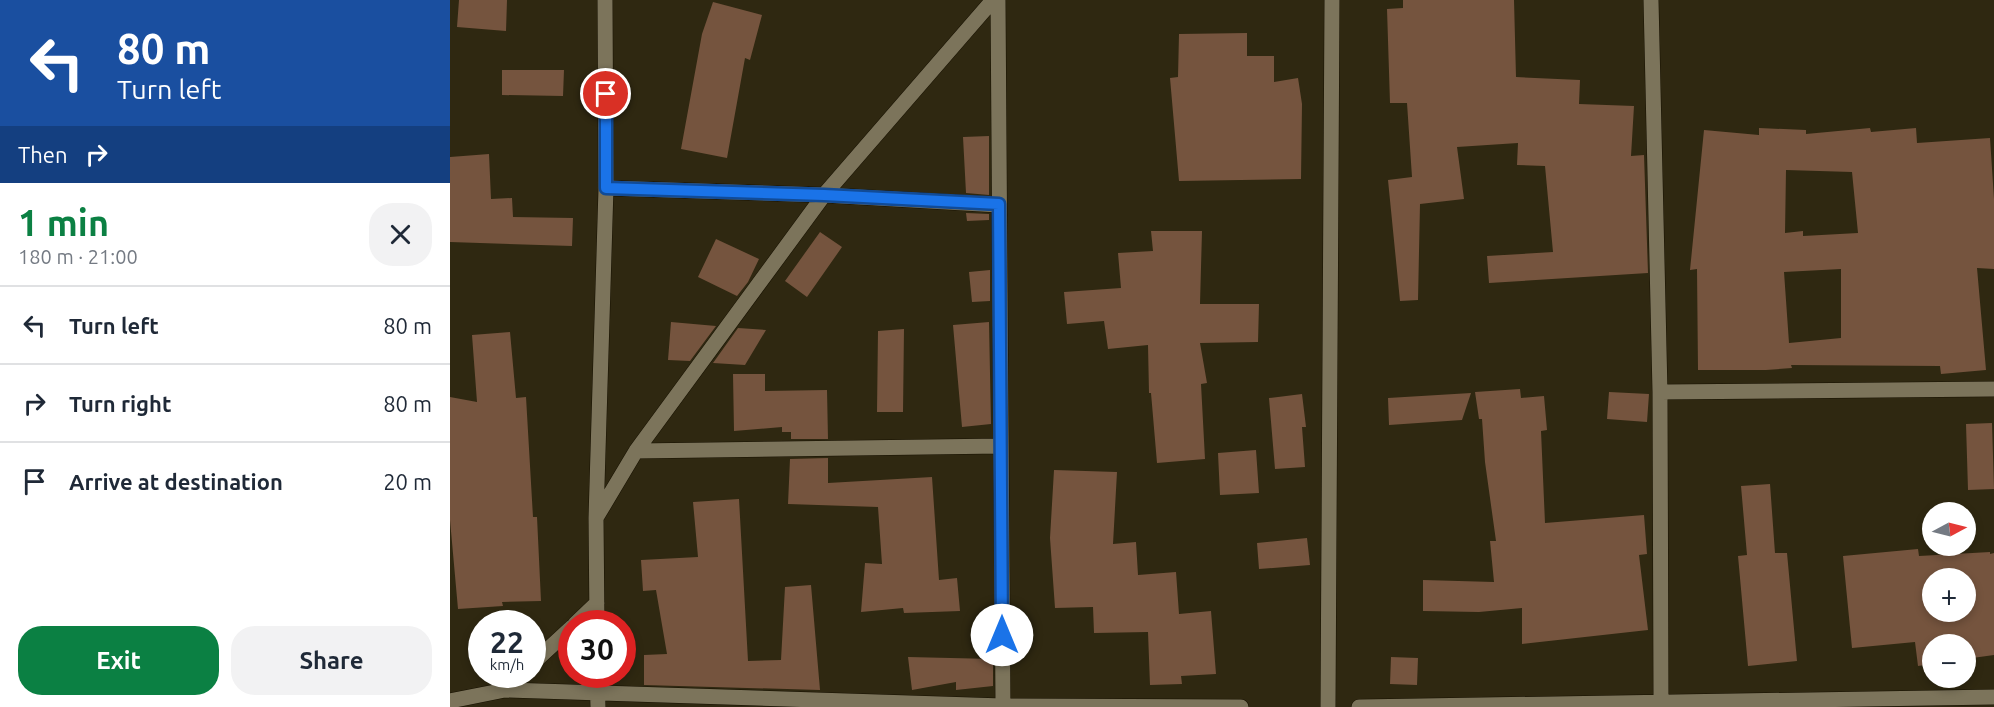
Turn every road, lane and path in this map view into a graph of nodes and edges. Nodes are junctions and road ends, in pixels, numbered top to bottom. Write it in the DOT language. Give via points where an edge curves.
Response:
graph roads {
  1 [pos="605,0"];
  2 [pos="996,0"];
  3 [pos="1332,0"];
  4 [pos="1651,0"];
  5 [pos="606,188"];
  6 [pos="824,195"];
  7 [pos="999,204"];
  8 [pos="1994,389"];
  9 [pos="1660,392"];
  10 [pos="1001,446"];
  11 [pos="636,452"];
  12 [pos="596,518"];
  13 [pos="597,603"];
  14 [pos="590,610"];
  15 [pos="597,610"];
  16 [pos="558,640"];
  17 [pos="546,651"];
  18 [pos="505,690"];
  19 [pos="1994,697"];
  20 [pos="597,700"];
  21 [pos="450,701"];
  22 [pos="1661,702"];
  23 [pos="1003,706"];
  24 [pos="1241,707"];
  25 [pos="1328,707"];
  26 [pos="1359,707"];
  1 -- 5 [label="street"];
  2 -- 6 [label="street"];
  2 -- 7 [label="street"];
  3 -- 25 [label="street"];
  4 -- 9 [label="street"];
  5 -- 6 [label="street"];
  5 -- 12 [label="street"];
  6 -- 7 [label="street"];
  6 -- 11 [label="street"];
  7 -- 10 [label="street"];
  8 -- 9 [label="street"];
  9 -- 22 [label="street"];
  10 -- 11 [label="street"];
  10 -- 23 [label="street"];
  11 -- 12 [label="street"];
  12 -- 13 [label="street"];
  13 -- 14 [label="street"];
  13 -- 15 [label="street"];
  16 -- 17 [label="street"];
  18 -- 20 [label="street"];
  18 -- 21 [label="street"];
  19 -- 22 [label="street"];
  20 -- 23 [label="street"];
  22 -- 26 [label="street"];
  23 -- 24 [label="street"];
}
